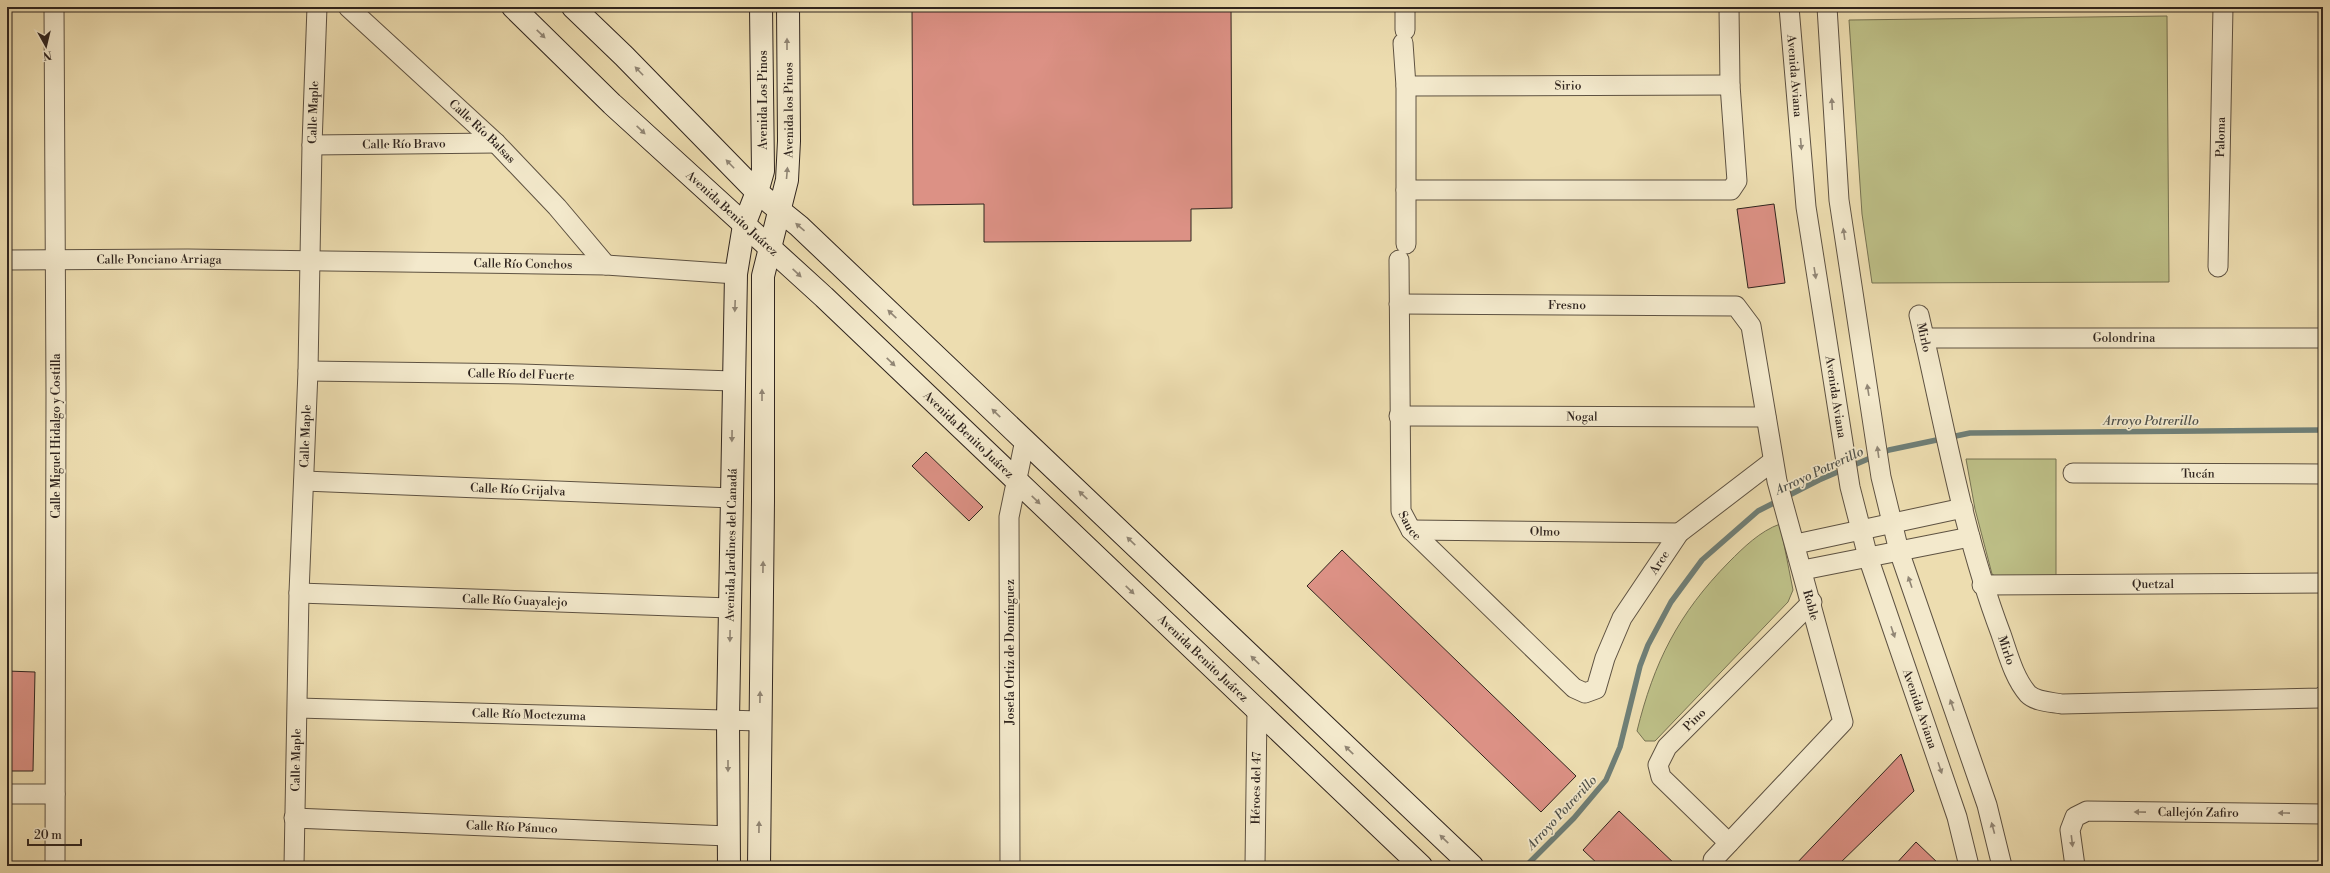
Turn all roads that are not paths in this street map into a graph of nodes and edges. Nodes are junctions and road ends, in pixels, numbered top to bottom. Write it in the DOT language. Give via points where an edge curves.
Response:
graph roads {
  1 [pos="54,7"];
  2 [pos="317,7"];
  3 [pos="348,7"];
  4 [pos="512,7"];
  5 [pos="573,7"];
  6 [pos="762,7"];
  7 [pos="788,7"];
  8 [pos="1405,7"];
  9 [pos="1729,7"];
  10 [pos="1789,7"];
  11 [pos="1827,7"];
  12 [pos="2223,7"];
  13 [pos="1406,86"];
  14 [pos="1730,86"];
  15 [pos="496,143"];
  16 [pos="312,146"];
  17 [pos="1406,190"];
  18 [pos="757,192"];
  19 [pos="780,212"];
  20 [pos="744,226"];
  21 [pos="769,246"];
  22 [pos="56,259"];
  23 [pos="7,260"];
  24 [pos="310,261"];
  25 [pos="606,265"];
  26 [pos="2218,267"];
  27 [pos="736,274"];
  28 [pos="1398,304"];
  29 [pos="1736,306"];
  30 [pos="1919,315"];
  31 [pos="1924,338"];
  32 [pos="2323,338"];
  33 [pos="308,371"];
  34 [pos="733,381"];
  35 [pos="1399,416"];
  36 [pos="1766,417"];
  37 [pos="1025,440"];
  38 [pos="1773,461"];
  39 [pos="2073,473"];
  40 [pos="2323,474"];
  41 [pos="304,481"];
  42 [pos="1017,482"];
  43 [pos="732,498"];
  44 [pos="1963,508"];
  45 [pos="1892,524"];
  46 [pos="1411,530"];
  47 [pos="1861,530"];
  48 [pos="1679,533"];
  49 [pos="1970,538"];
  50 [pos="1796,544"];
  51 [pos="1899,551"];
  52 [pos="1868,557"];
  53 [pos="1803,570"];
  54 [pos="2323,583"];
  55 [pos="1982,585"];
  56 [pos="299,593"];
  57 [pos="1812,602"];
  58 [pos="730,608"];
  59 [pos="1585,693"];
  60 [pos="2323,696"];
  61 [pos="298,708"];
  62 [pos="1257,710"];
  63 [pos="728,719"];
  64 [pos="760,721"];
  65 [pos="7,794"];
  66 [pos="55,794"];
  67 [pos="2323,814"];
  68 [pos="294,818"];
  69 [pos="728,836"];
  70 [pos="1729,843"];
  71 [pos="1713,860"];
  72 [pos="55,866"];
  73 [pos="294,866"];
  74 [pos="729,866"];
  75 [pos="759,866"];
  76 [pos="1010,866"];
  77 [pos="1255,866"];
  78 [pos="1421,866"];
  79 [pos="1472,866"];
  80 [pos="1969,866"];
  81 [pos="2002,866"];
  82 [pos="2075,866"];
  1 -- 22 [label="street, Calle Miguel Hidalgo y Costilla"];
  2 -- 16 [label="street, Calle Maple"];
  3 -- 15 [label="street, Calle Río Balsas"];
  4 -- 20 [label="street, Avenida Benito Juárez, one-way"];
  18 -- 5 [label="street, one-way" via="630,61"];
  6 -- 18 [label="street, Avenida Los Pinos" via="763,164"];
  19 -- 7 [label="street, Avenida los Pinos, one-way" via="788,161"];
  8 -- 13 [label="street, Sauce"];
  9 -- 14 [label="street"];
  10 -- 47 [label="street, Avenida Aviana, one-way" via="1806,207 1841,439"];
  45 -- 11 [label="street, one-way" via="1881,477 1839,200"];
  12 -- 26 [label="street, Paloma"];
  13 -- 14 [label="street, Sirio"];
  13 -- 17 [label="street, Sauce"];
  14 -- 17 [label="street" via="1737,181 1731,190"];
  15 -- 16 [label="street, Calle Río Bravo"];
  15 -- 25 [label="street, Calle Río Balsas" via="557,207"];
  16 -- 24 [label="street, Calle Maple"];
  17 -- 28 [label="street, Sauce"];
  18 -- 19 [label="street"];
  18 -- 20 [label="street, Avenida Los Pinos"];
  19 -- 21 [label="street, Avenida los Pinos"];
  37 -- 19 [label="street, one-way" via="799,226"];
  20 -- 21 [label="street, Avenida Benito Juárez"];
  20 -- 27 [label="street, Avenida Jardines del Canadá"];
  21 -- 42 [label="street, Avenida Benito Juárez, one-way"];
  64 -- 21 [label="street, one-way" via="763,276"];
  22 -- 23 [label="street, Calle Ponciano Arriaga"];
  22 -- 24 [label="street, Calle Ponciano Arriaga"];
  22 -- 66 [label="street, Calle Miguel Hidalgo y Costilla"];
  24 -- 25 [label="street, Calle Río Conchos"];
  24 -- 33 [label="street, Calle Maple"];
  25 -- 27 [label="street, Calle Río Conchos"];
  27 -- 34 [label="street, Avenida Jardines del Canadá, one-way"];
  28 -- 29 [label="street, Fresno"];
  28 -- 35 [label="street, Sauce"];
  29 -- 36 [label="street, Roble" via="1751,326"];
  30 -- 31 [label="street, Mirlo"];
  31 -- 32 [label="street, Golondrina"];
  31 -- 44 [label="street, Mirlo"];
  33 -- 34 [label="street, Calle Río del Fuerte" via="521,374"];
  33 -- 41 [label="street, Calle Maple"];
  34 -- 43 [label="street, Avenida Jardines del Canadá, one-way"];
  35 -- 36 [label="street, Nogal"];
  35 -- 46 [label="street, Sauce" via="1401,511"];
  36 -- 38 [label="street, Roble"];
  37 -- 42 [label="street, Josefa Ortiz de Domínguez"];
  79 -- 37 [label="street, one-way"];
  38 -- 48 [label="street, Arce"];
  38 -- 50 [label="street, Roble"];
  39 -- 40 [label="street, Tucán"];
  41 -- 43 [label="street, Calle Río Grijalva"];
  41 -- 56 [label="street, Calle Maple"];
  42 -- 62 [label="street, Avenida Benito Juárez, one-way"];
  42 -- 76 [label="street, Josefa Ortiz de Domínguez" via="1009,517"];
  43 -- 58 [label="street, Avenida Jardines del Canadá"];
  44 -- 45 [label="street"];
  44 -- 49 [label="street, Mirlo"];
  45 -- 47 [label="street"];
  45 -- 51 [label="street"];
  46 -- 48 [label="street, Olmo"];
  46 -- 59 [label="street, Sauce" via="1574,688"];
  47 -- 50 [label="street"];
  47 -- 52 [label="street, Avenida Aviana"];
  48 -- 59 [label="street, Arce" via="1622,618 1605,658 1596,689"];
  49 -- 51 [label="street"];
  49 -- 55 [label="street, Mirlo"];
  50 -- 53 [label="street, Roble"];
  51 -- 52 [label="street"];
  81 -- 51 [label="street, one-way" via="1987,804"];
  52 -- 53 [label="street"];
  52 -- 80 [label="street, Avenida Aviana, one-way" via="1957,817"];
  53 -- 57 [label="street, Roble"];
  54 -- 55 [label="street, Quetzal"];
  55 -- 60 [label="street, Mirlo" via="2018,681 2030,695 2043,701 2062,704"];
  56 -- 58 [label="street, Calle Río Guayalejo"];
  56 -- 61 [label="street, Calle Maple"];
  57 -- 70 [label="street, Roble" via="1843,722"];
  57 -- 70 [label="street, Pino" via="1667,747 1658,765 1661,777"];
  58 -- 63 [label="street, Avenida Jardines del Canadá, one-way"];
  61 -- 63 [label="street, Calle Río Moctezuma"];
  61 -- 68 [label="street, Calle Maple"];
  62 -- 77 [label="street, Héroes del 47"];
  62 -- 78 [label="street, Avenida Benito Juárez"];
  63 -- 64 [label="street, Calle Río Moctezuma"];
  63 -- 69 [label="street, Avenida Jardines del Canadá, one-way"];
  75 -- 64 [label="street, one-way"];
  65 -- 66 [label="street"];
  66 -- 72 [label="street, Calle Miguel Hidalgo y Costilla"];
  67 -- 82 [label="street, Callejón Zafiro, one-way" via="2087,811 2075,817 2070,830"];
  68 -- 69 [label="street, Calle Río Pánuco"];
  68 -- 73 [label="street, Calle Maple"];
  69 -- 74 [label="street, Avenida Jardines del Canadá"];
  70 -- 71 [label="street, Roble"];
}
